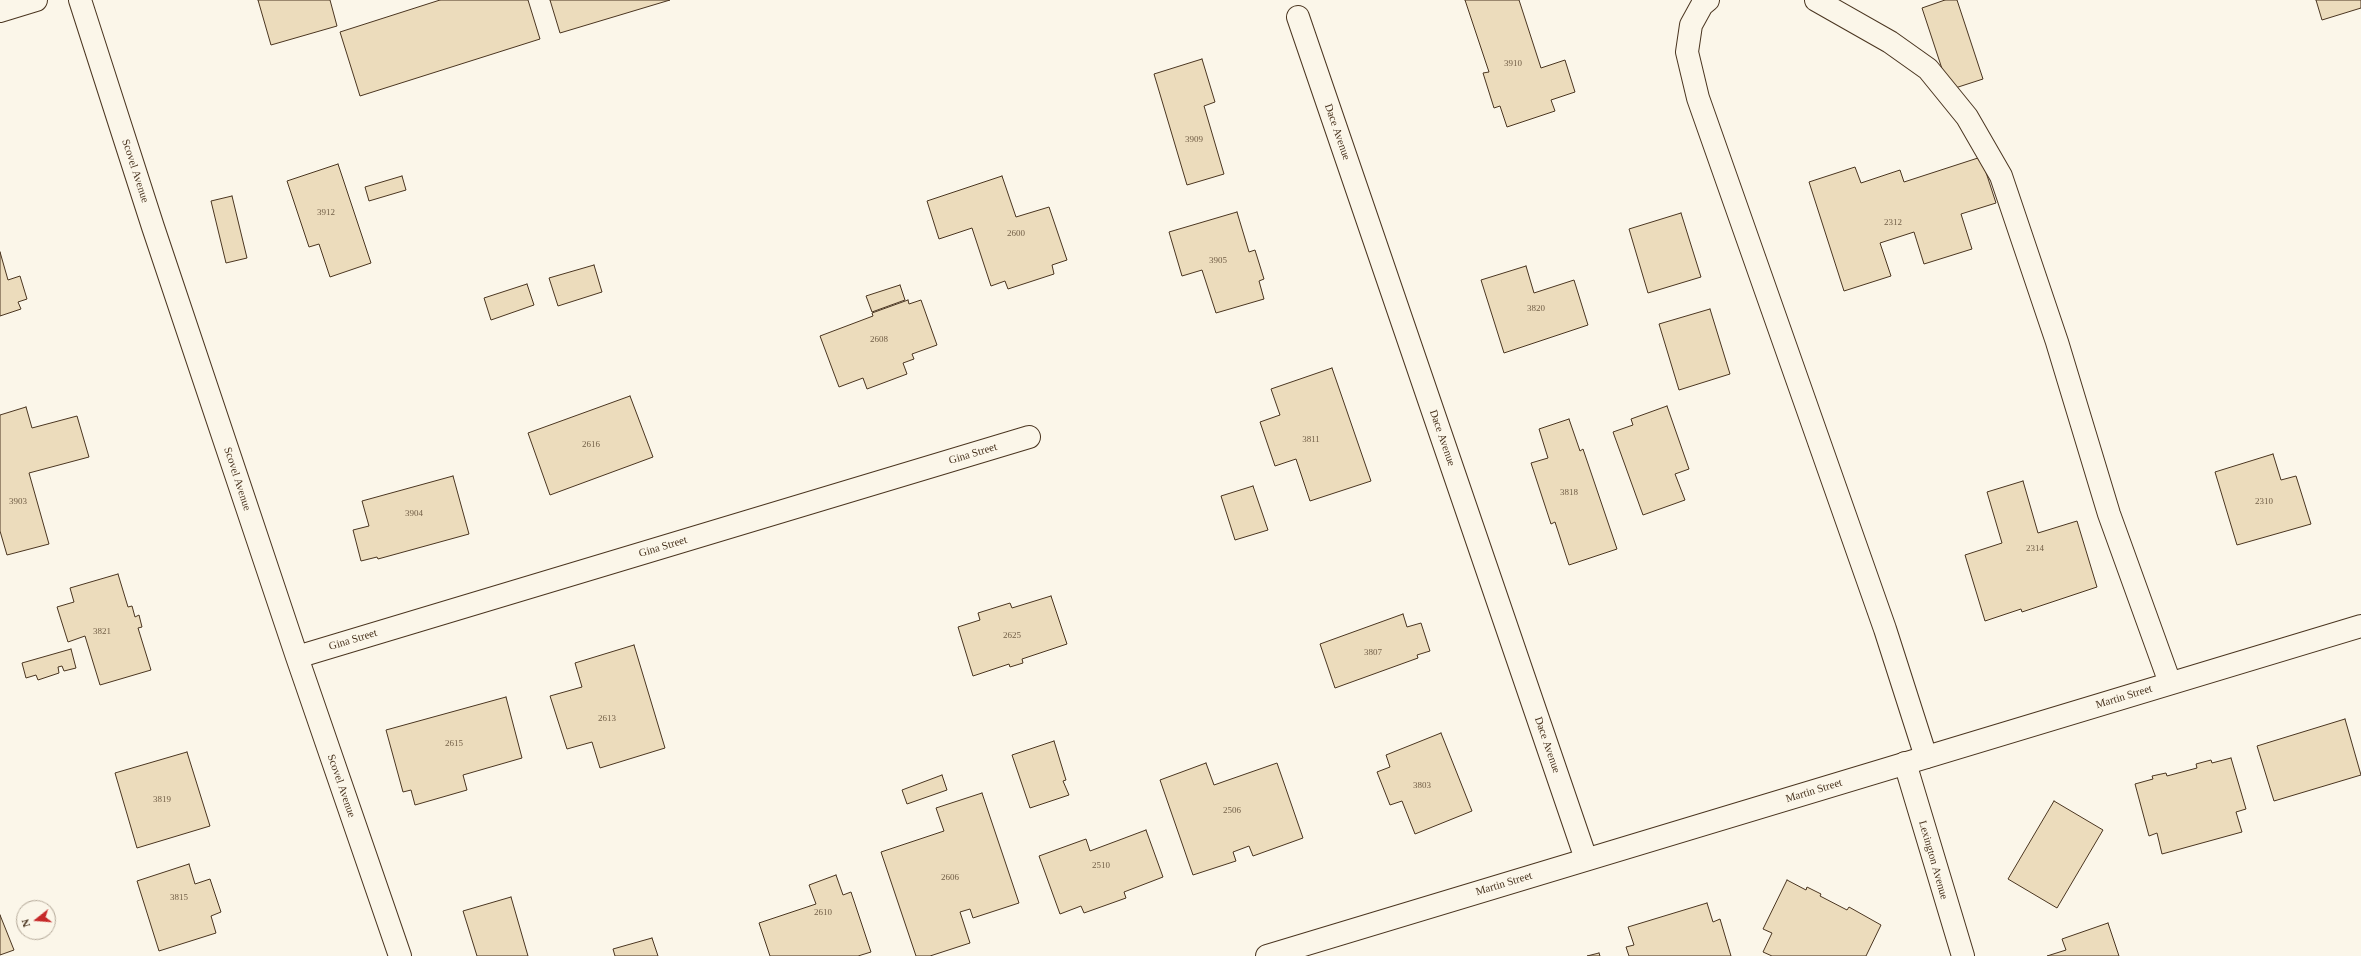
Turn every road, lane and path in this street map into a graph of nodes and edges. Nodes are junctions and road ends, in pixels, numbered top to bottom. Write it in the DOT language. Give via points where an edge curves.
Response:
graph roads {
  1 [pos="36,0"];
  2 [pos="80,0"];
  3 [pos="1708,0"];
  4 [pos="1816,0"];
  5 [pos="0,11"];
  6 [pos="1298,17"];
  7 [pos="1029,437"];
  8 [pos="2361,626"];
  9 [pos="297,657"];
  10 [pos="2170,683"];
  11 [pos="1926,757"];
  12 [pos="1904,763"];
  13 [pos="1586,860"];
  14 [pos="400,956"];
  15 [pos="1267,956"];
  16 [pos="1963,956"];
  1 -- 5 [label="street"];
  2 -- 9 [label="street, Scovel Avenue" via="153,228"];
  3 -- 11 [label="street" via="1702,5 1691,25 1687,52 1698,98 1882,622"];
  4 -- 10 [label="street" via="1890,42 1928,69 1967,117 2001,176 2057,342 2109,514"];
  6 -- 13 [label="street, Dace Avenue"];
  7 -- 9 [label="street, Gina Street"];
  8 -- 10 [label="street, Martin Street"];
  9 -- 14 [label="street, Scovel Avenue"];
  10 -- 11 [label="street, Martin Street"];
  11 -- 12 [label="street, Martin Street"];
  12 -- 13 [label="street, Martin Street"];
  12 -- 16 [label="street, Lexington Avenue"];
  13 -- 15 [label="street, Martin Street"];
}
